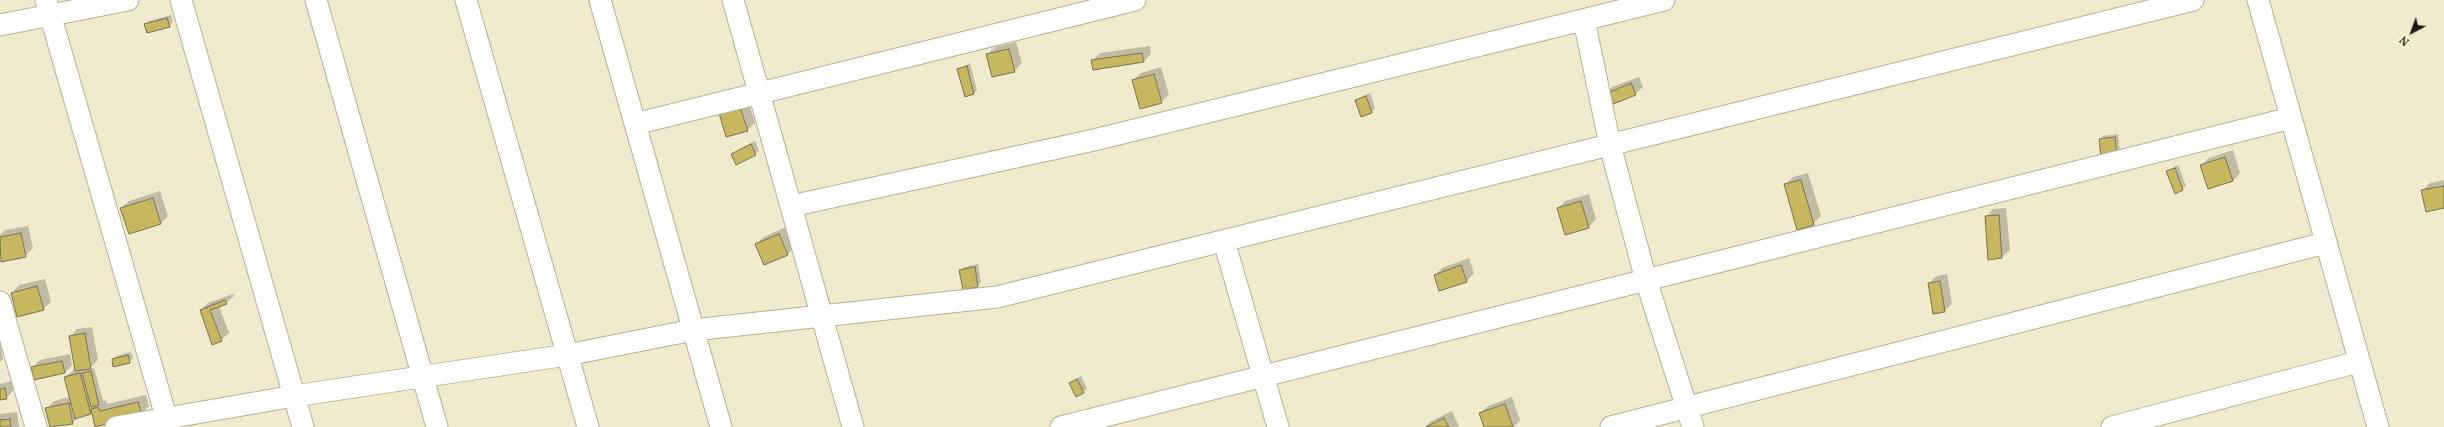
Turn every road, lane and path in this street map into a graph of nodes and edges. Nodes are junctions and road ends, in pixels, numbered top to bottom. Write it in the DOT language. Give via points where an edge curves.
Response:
graph roads {
  1 [pos="128,0"];
  2 [pos="181,0"];
  3 [pos="316,0"];
  4 [pos="466,0"];
  5 [pos="600,0"];
  6 [pos="733,0"];
  7 [pos="1135,0"];
  8 [pos="1664,0"];
  9 [pos="2193,0"];
  10 [pos="2258,0"];
  11 [pos="48,7"];
  12 [pos="1584,20"];
  13 [pos="0,25"];
  14 [pos="759,93"];
  15 [pos="2291,118"];
  16 [pos="635,124"];
  17 [pos="1610,145"];
  18 [pos="791,206"];
  19 [pos="1224,241"];
  20 [pos="2325,243"];
  21 [pos="1646,280"];
  22 [pos="0,302"];
  23 [pos="822,315"];
  24 [pos="694,330"];
  25 [pos="567,355"];
  26 [pos="2358,362"];
  27 [pos="1263,376"];
  28 [pos="423,377"];
  29 [pos="294,396"];
  30 [pos="1688,407"];
  31 [pos="168,422"];
  32 [pos="36,427"];
  33 [pos="116,427"];
  34 [pos="303,427"];
  35 [pos="437,427"];
  36 [pos="588,427"];
  37 [pos="721,427"];
  38 [pos="853,427"];
  39 [pos="1062,427"];
  40 [pos="1278,427"];
  41 [pos="1610,427"];
  42 [pos="1693,427"];
  43 [pos="2112,427"];
  44 [pos="2378,427"];
  1 -- 11 [label="street"];
  2 -- 29 [label="street"];
  3 -- 28 [label="street"];
  4 -- 25 [label="street"];
  5 -- 16 [label="street"];
  6 -- 14 [label="street"];
  7 -- 14 [label="street"];
  8 -- 12 [label="street"];
  9 -- 17 [label="street"];
  10 -- 15 [label="street"];
  11 -- 13 [label="street"];
  11 -- 31 [label="street"];
  12 -- 17 [label="street"];
  12 -- 18 [label="street" via="1094,140"];
  14 -- 16 [label="street"];
  14 -- 18 [label="street"];
  15 -- 20 [label="street"];
  15 -- 21 [label="street"];
  16 -- 24 [label="street"];
  17 -- 19 [label="street"];
  17 -- 21 [label="street"];
  18 -- 23 [label="street"];
  19 -- 23 [label="street" via="997,297"];
  19 -- 27 [label="street"];
  20 -- 26 [label="street"];
  20 -- 30 [label="street"];
  21 -- 27 [label="street"];
  21 -- 30 [label="street"];
  22 -- 32 [label="street"];
  23 -- 24 [label="street"];
  23 -- 38 [label="street"];
  24 -- 25 [label="street"];
  24 -- 37 [label="street"];
  25 -- 28 [label="street"];
  25 -- 36 [label="street"];
  26 -- 43 [label="street"];
  26 -- 44 [label="street"];
  27 -- 39 [label="street"];
  27 -- 40 [label="street"];
  28 -- 29 [label="street"];
  28 -- 35 [label="street"];
  29 -- 31 [label="street"];
  29 -- 34 [label="street"];
  30 -- 41 [label="street"];
  30 -- 42 [label="street"];
  31 -- 33 [label="street"];
}
